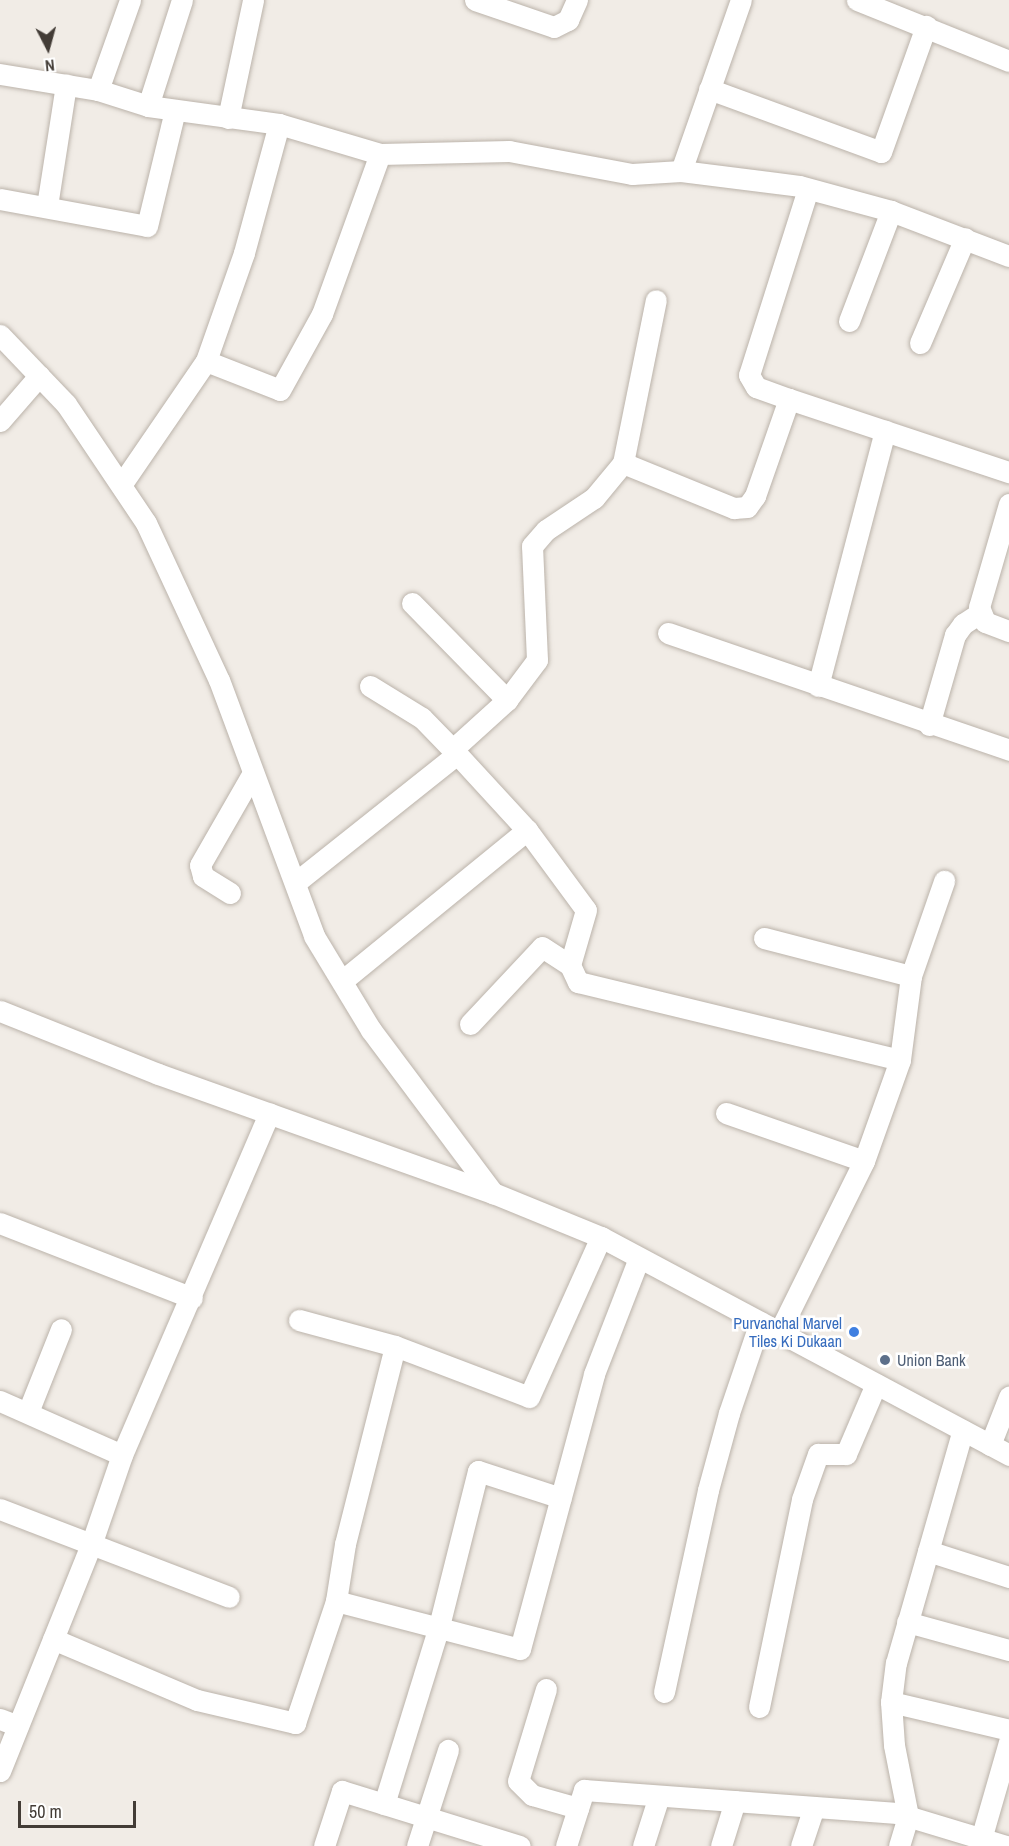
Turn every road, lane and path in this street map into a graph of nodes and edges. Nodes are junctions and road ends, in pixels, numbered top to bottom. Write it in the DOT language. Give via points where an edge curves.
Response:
graph roads {
  1 [pos="130,0"];
  2 [pos="182,0"];
  3 [pos="253,0"];
  4 [pos="475,0"];
  5 [pos="577,0"];
  6 [pos="741,0"];
  7 [pos="863,1"];
  8 [pos="926,26"];
  9 [pos="1009,62"];
  10 [pos="0,74"];
  11 [pos="66,84"];
  12 [pos="709,88"];
  13 [pos="98,90"];
  14 [pos="148,106"];
  15 [pos="175,110"];
  16 [pos="228,118"];
  17 [pos="279,124"];
  18 [pos="380,154"];
  19 [pos="681,171"];
  20 [pos="808,189"];
  21 [pos="0,199"];
  22 [pos="47,206"];
  23 [pos="891,211"];
  24 [pos="965,238"];
  25 [pos="1009,256"];
  26 [pos="657,300"];
  27 [pos="849,321"];
  28 [pos="0,334"];
  29 [pos="920,343"];
  30 [pos="206,361"];
  31 [pos="39,376"];
  32 [pos="789,399"];
  33 [pos="0,421"];
  34 [pos="885,431"];
  35 [pos="623,463"];
  36 [pos="1009,472"];
  37 [pos="120,485"];
  38 [pos="1009,504"];
  39 [pos="412,603"];
  40 [pos="980,614"];
  41 [pos="1009,631"];
  42 [pos="668,633"];
  43 [pos="370,686"];
  44 [pos="818,686"];
  45 [pos="507,700"];
  46 [pos="928,725"];
  47 [pos="1009,750"];
  48 [pos="455,751"];
  49 [pos="253,773"];
  50 [pos="527,830"];
  51 [pos="944,881"];
  52 [pos="295,883"];
  53 [pos="230,893"];
  54 [pos="764,938"];
  55 [pos="570,965"];
  56 [pos="911,976"];
  57 [pos="342,981"];
  58 [pos="0,1011"];
  59 [pos="470,1024"];
  60 [pos="900,1060"];
  61 [pos="269,1113"];
  62 [pos="726,1113"];
  63 [pos="864,1161"];
  64 [pos="492,1193"];
  65 [pos="0,1223"];
  66 [pos="600,1237"];
  67 [pos="639,1258"];
  68 [pos="192,1298"];
  69 [pos="299,1320"];
  70 [pos="760,1322"];
  71 [pos="61,1329"];
  72 [pos="779,1332"];
  73 [pos="395,1346"];
  74 [pos="876,1384"];
  75 [pos="1009,1397"];
  76 [pos="0,1401"];
  77 [pos="28,1412"];
  78 [pos="963,1430"];
  79 [pos="1000,1450"];
  80 [pos="122,1455"];
  81 [pos="561,1498"];
  82 [pos="0,1509"];
  83 [pos="91,1545"];
  84 [pos="928,1551"];
  85 [pos="1009,1577"];
  86 [pos="229,1597"];
  87 [pos="336,1601"];
  88 [pos="907,1622"];
  89 [pos="438,1630"];
  90 [pos="53,1640"];
  91 [pos="1009,1650"];
  92 [pos="546,1689"];
  93 [pos="664,1692"];
  94 [pos="891,1702"];
  95 [pos="759,1707"];
  96 [pos="9,1723"];
  97 [pos="1009,1730"];
  98 [pos="1009,1742"];
  99 [pos="448,1750"];
  100 [pos="0,1771"];
  101 [pos="1005,1774"];
  102 [pos="659,1796"];
  103 [pos="735,1801"];
  104 [pos="384,1804"];
  105 [pos="814,1807"];
  106 [pos="578,1808"];
  107 [pos="908,1816"];
  108 [pos="427,1817"];
  109 [pos="980,1842"];
  110 [pos="324,1846"];
  111 [pos="417,1846"];
  112 [pos="520,1846"];
  113 [pos="566,1846"];
  114 [pos="643,1846"];
  115 [pos="721,1846"];
  116 [pos="801,1846"];
  117 [pos="899,1846"];
  118 [pos="1006,1846"];
  1 -- 13 [label="street"];
  2 -- 14 [label="street"];
  3 -- 16 [label="street"];
  4 -- 5 [label="street" via="554,27 568,20"];
  6 -- 12 [label="street"];
  7 -- 8 [label="street"];
  8 -- 9 [label="street"];
  8 -- 12 [label="street" via="881,152"];
  10 -- 11 [label="street"];
  11 -- 13 [label="street"];
  11 -- 22 [label="street"];
  12 -- 19 [label="street"];
  13 -- 14 [label="street"];
  14 -- 15 [label="street"];
  15 -- 16 [label="street"];
  15 -- 22 [label="street" via="147,226"];
  16 -- 17 [label="street"];
  17 -- 18 [label="street"];
  17 -- 30 [label="street" via="244,253"];
  18 -- 19 [label="street" via="510,151 632,174"];
  18 -- 30 [label="street" via="326,305 280,390"];
  19 -- 20 [label="street"];
  20 -- 23 [label="street"];
  20 -- 32 [label="street" via="749,375 756,387"];
  21 -- 22 [label="street"];
  23 -- 24 [label="street"];
  23 -- 27 [label="street"];
  24 -- 25 [label="street"];
  24 -- 29 [label="street"];
  26 -- 35 [label="street"];
  28 -- 31 [label="street"];
  30 -- 37 [label="street"];
  31 -- 33 [label="street"];
  31 -- 37 [label="street" via="66,404"];
  32 -- 34 [label="street"];
  32 -- 35 [label="street" via="755,496 747,507 734,508"];
  34 -- 36 [label="street"];
  34 -- 44 [label="street"];
  35 -- 45 [label="street" via="594,498 546,530 532,546 537,660"];
  37 -- 49 [label="street" via="146,523 190,616"];
  38 -- 40 [label="street" via="980,599"];
  39 -- 45 [label="street"];
  40 -- 41 [label="street" via="985,622"];
  40 -- 46 [label="street" via="963,624 955,635"];
  42 -- 44 [label="street"];
  43 -- 48 [label="street" via="422,718"];
  44 -- 46 [label="street"];
  45 -- 48 [label="street"];
  46 -- 47 [label="street"];
  48 -- 50 [label="street"];
  48 -- 52 [label="street"];
  49 -- 52 [label="street"];
  49 -- 53 [label="street" via="200,865 202,876"];
  50 -- 55 [label="street" via="586,910"];
  50 -- 57 [label="street"];
  51 -- 56 [label="street"];
  52 -- 57 [label="street" via="314,936"];
  54 -- 56 [label="street"];
  55 -- 59 [label="street" via="542,947"];
  55 -- 60 [label="street" via="578,982"];
  56 -- 60 [label="street"];
  57 -- 64 [label="street" via="371,1030"];
  58 -- 61 [label="street"];
  60 -- 63 [label="street"];
  61 -- 64 [label="street"];
  61 -- 68 [label="street"];
  62 -- 63 [label="street"];
  63 -- 72 [label="street"];
  64 -- 66 [label="street"];
  65 -- 68 [label="street"];
  66 -- 67 [label="street"];
  66 -- 73 [label="street" via="529,1397"];
  67 -- 70 [label="street"];
  67 -- 81 [label="street" via="594,1374"];
  68 -- 80 [label="street"];
  69 -- 73 [label="street"];
  70 -- 72 [label="street"];
  70 -- 93 [label="street" via="708,1490"];
  71 -- 77 [label="street"];
  72 -- 74 [label="street"];
  73 -- 87 [label="street" via="345,1544"];
  74 -- 78 [label="street"];
  74 -- 95 [label="street" via="850,1449 842,1456 827,1451 818,1454 802,1499"];
  75 -- 79 [label="street"];
  76 -- 77 [label="street"];
  77 -- 80 [label="street"];
  78 -- 79 [label="street"];
  78 -- 84 [label="street"];
  80 -- 83 [label="street"];
  81 -- 89 [label="street" via="520,1649"];
  81 -- 89 [label="street" via="478,1471"];
  82 -- 83 [label="street"];
  83 -- 86 [label="street"];
  83 -- 90 [label="street"];
  84 -- 85 [label="street"];
  84 -- 88 [label="street"];
  87 -- 89 [label="street"];
  87 -- 90 [label="street" via="295,1723 197,1700"];
  88 -- 91 [label="street"];
  88 -- 94 [label="street"];
  89 -- 104 [label="street"];
  90 -- 96 [label="street"];
  92 -- 106 [label="street" via="518,1781 532,1795"];
  94 -- 97 [label="street"];
  94 -- 107 [label="street" via="894,1745"];
  96 -- 100 [label="street"];
  98 -- 101 [label="street"];
  99 -- 108 [label="street"];
  101 -- 109 [label="street"];
  102 -- 103 [label="street"];
  102 -- 106 [label="street" via="584,1790"];
  102 -- 114 [label="street"];
  103 -- 105 [label="street"];
  103 -- 115 [label="street"];
  104 -- 108 [label="street"];
  104 -- 110 [label="street" via="342,1791"];
  105 -- 107 [label="street"];
  105 -- 116 [label="street"];
  106 -- 113 [label="street"];
  107 -- 109 [label="street"];
  107 -- 117 [label="street"];
  108 -- 111 [label="street"];
  108 -- 112 [label="street"];
  109 -- 118 [label="street"];
}
